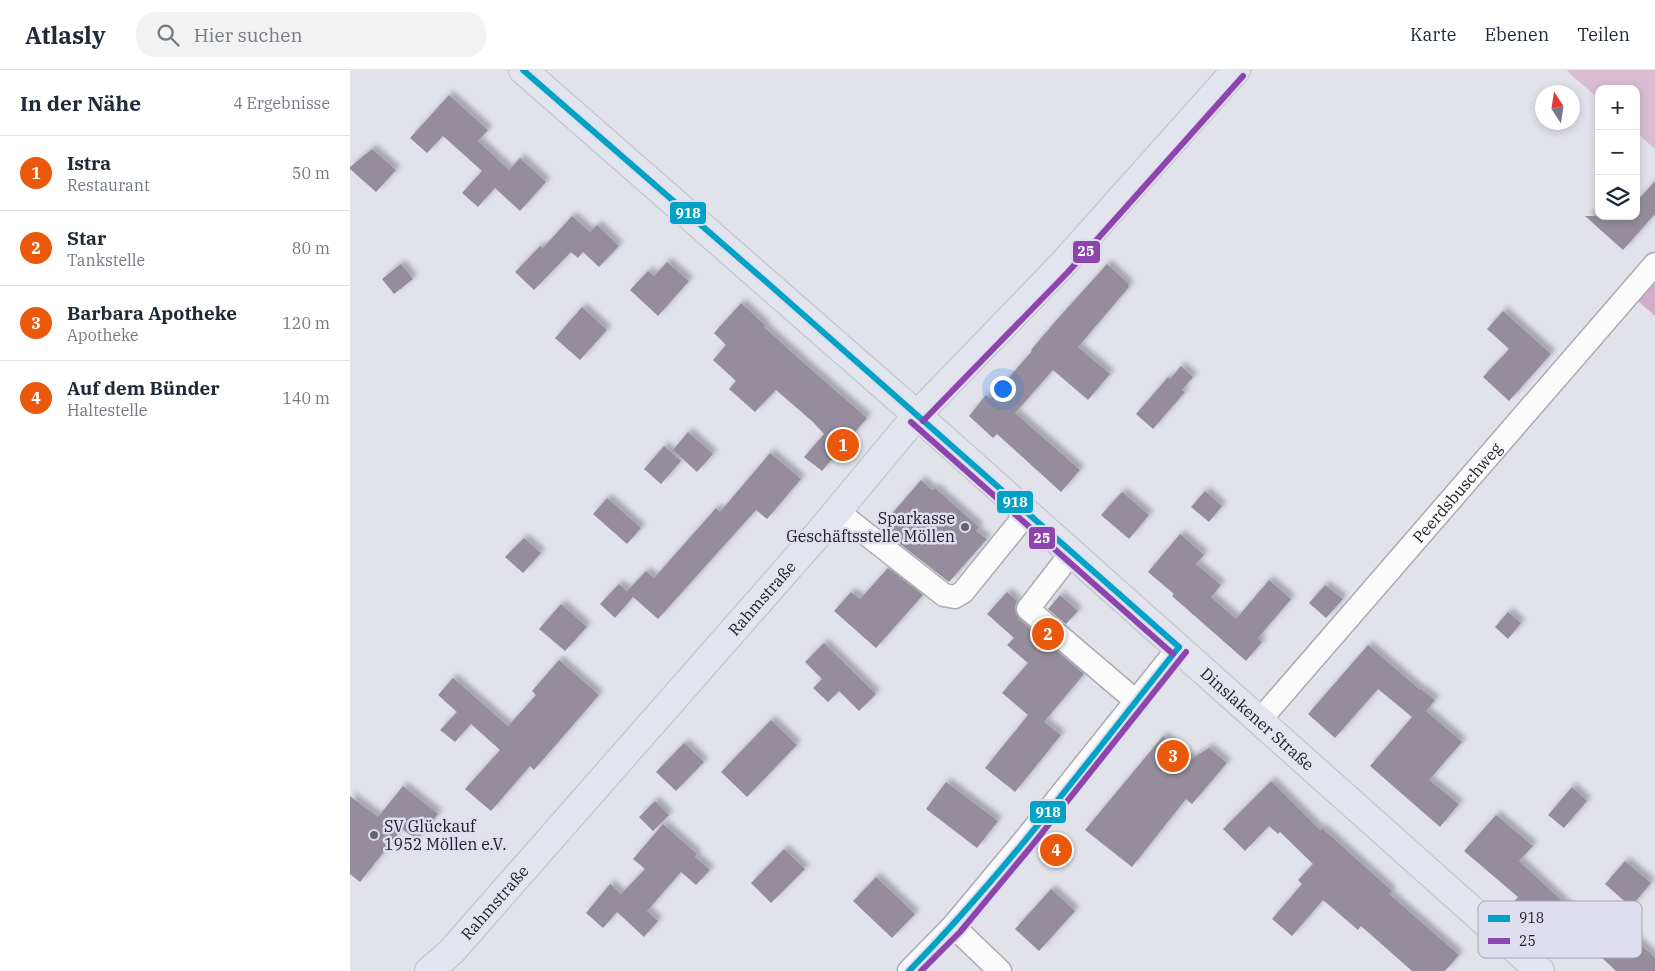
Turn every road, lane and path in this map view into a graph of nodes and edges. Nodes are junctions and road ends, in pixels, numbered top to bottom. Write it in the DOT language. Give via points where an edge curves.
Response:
graph roads {
  1 [pos="523,70"];
  2 [pos="1236,70"];
  3 [pos="1655,264"];
  4 [pos="918,415"];
  5 [pos="837,511"];
  6 [pos="1027,513"];
  7 [pos="1072,552"];
  8 [pos="1179,647"];
  9 [pos="1136,702"];
  10 [pos="1260,720"];
  11 [pos="1478,916"];
  12 [pos="954,926"];
  13 [pos="1525,958"];
  14 [pos="429,971"];
  15 [pos="908,971"];
  16 [pos="1000,971"];
  17 [pos="1540,971"];
  1 -- 4 [label="main road, Dinslakener Straße"];
  2 -- 4 [label="main road, Rahmstraße" via="1061,266"];
  3 -- 10 [label="street, Peerdsbuschweg"];
  4 -- 5 [label="main road, Rahmstraße"];
  4 -- 6 [label="main road, Dinslakener Straße"];
  5 -- 6 [label="street" via="944,595 955,597 963,592"];
  5 -- 14 [label="main road, Rahmstraße" via="451,952"];
  6 -- 7 [label="main road, Dinslakener Straße"];
  7 -- 8 [label="main road, Dinslakener Straße"];
  7 -- 9 [label="street" via="1028,609"];
  8 -- 9 [label="street"];
  8 -- 10 [label="main road, Dinslakener Straße"];
  9 -- 12 [label="street"];
  10 -- 11 [label="main road, Dinslakener Straße"];
  12 -- 15 [label="street"];
  12 -- 16 [label="street"];
  13 -- 17 [label="main road, Dinslakener Straße"];
}
